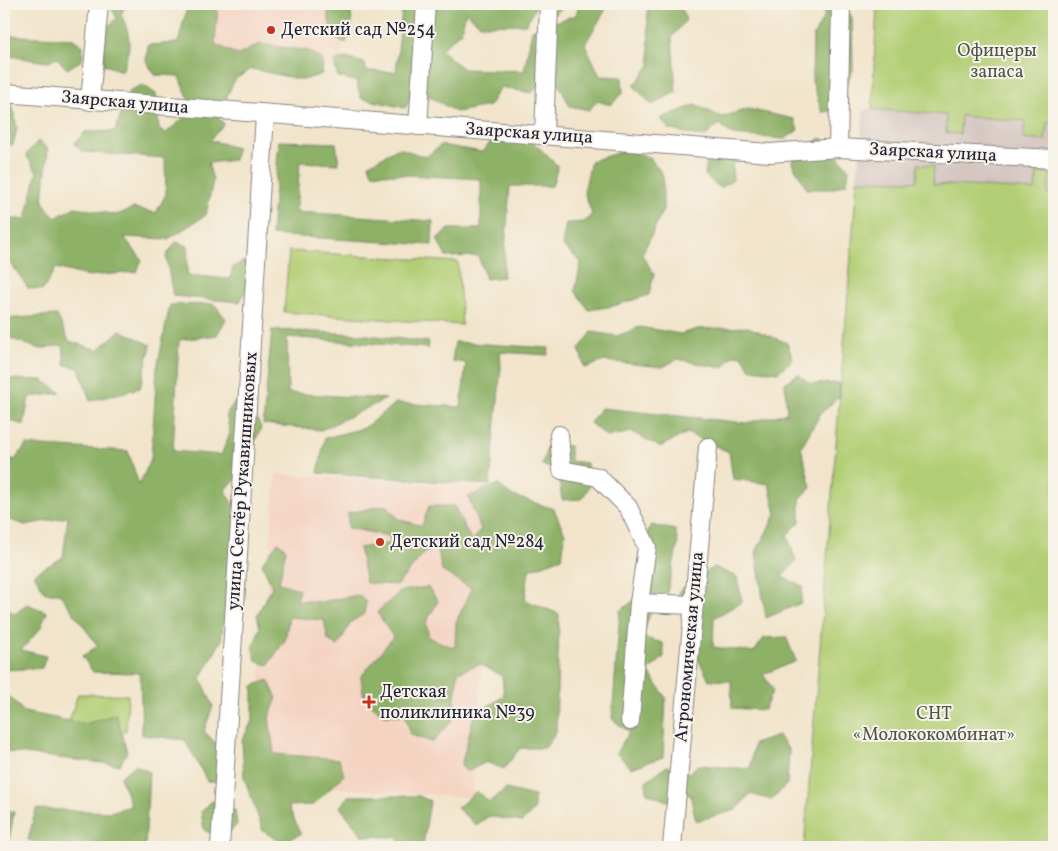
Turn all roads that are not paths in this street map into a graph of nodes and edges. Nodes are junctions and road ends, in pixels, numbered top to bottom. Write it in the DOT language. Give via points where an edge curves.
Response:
graph roads {
  1 [pos="99,4"];
  2 [pos="426,4"];
  3 [pos="549,4"];
  4 [pos="841,4"];
  5 [pos="4,93"];
  6 [pos="90,101"];
  7 [pos="265,115"];
  8 [pos="418,126"];
  9 [pos="544,136"];
  10 [pos="838,148"];
  11 [pos="1054,159"];
  12 [pos="559,435"];
  13 [pos="708,447"];
  14 [pos="639,603"];
  15 [pos="694,605"];
  16 [pos="630,720"];
  17 [pos="220,847"];
  18 [pos="672,847"];
  1 -- 6 [label="street"];
  2 -- 8 [label="street"];
  3 -- 9 [label="street"];
  4 -- 10 [label="street"];
  5 -- 6 [label="street, Заярская улица"];
  6 -- 7 [label="street, Заярская улица"];
  7 -- 8 [label="street, Заярская улица"];
  7 -- 17 [label="street, улица Сестёр Рукавишниковых"];
  8 -- 9 [label="street, Заярская улица"];
  9 -- 10 [label="street, Заярская улица" via="770,153"];
  10 -- 11 [label="street, Заярская улица"];
  12 -- 14 [label="street" via="562,470 598,477 628,507 646,547"];
  13 -- 15 [label="street, Агрономическая улица"];
  14 -- 15 [label="street"];
  14 -- 16 [label="street"];
  15 -- 18 [label="street, Агрономическая улица"];
}
